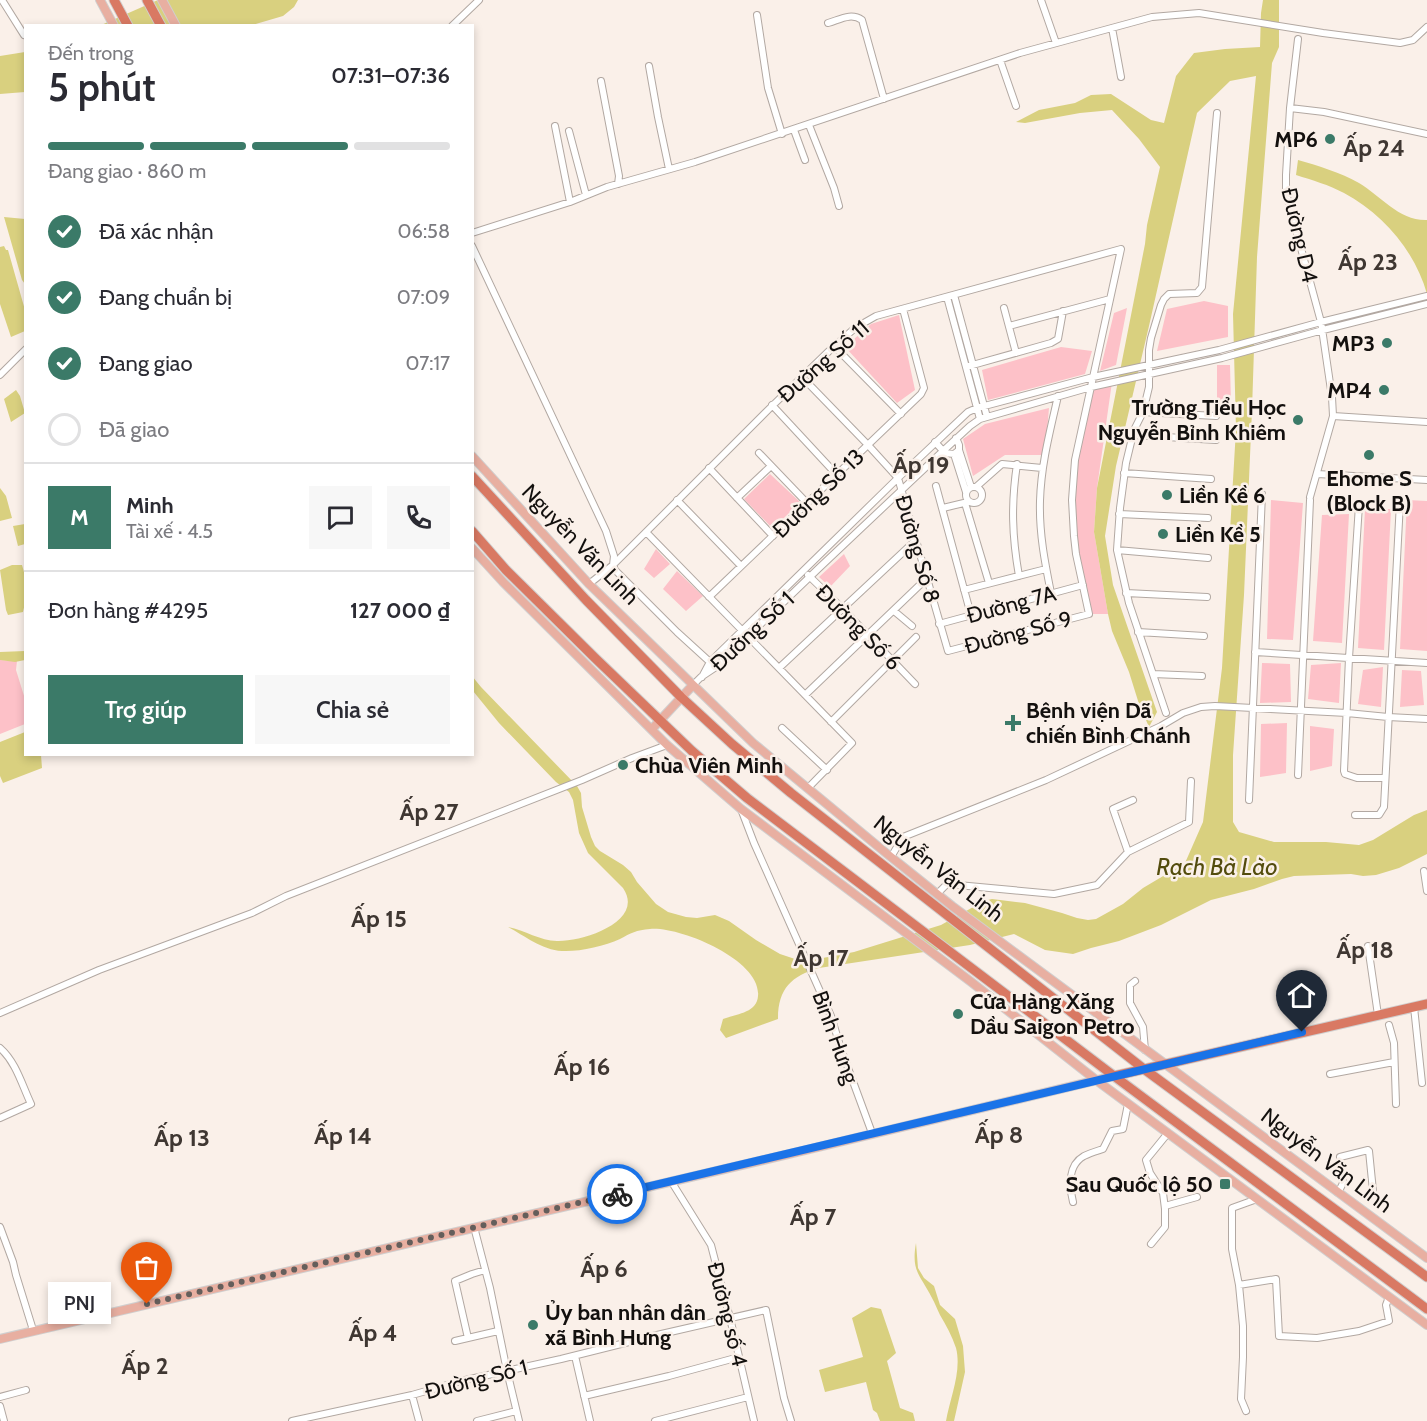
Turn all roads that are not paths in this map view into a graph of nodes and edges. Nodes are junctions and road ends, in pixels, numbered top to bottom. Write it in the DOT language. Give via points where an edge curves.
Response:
graph roads {
  1 [pos="2,0"];
  2 [pos="100,0"];
  3 [pos="114,0"];
  4 [pos="147,0"];
  5 [pos="162,0"];
  6 [pos="479,0"];
  7 [pos="1041,0"];
  8 [pos="757,15"];
  9 [pos="828,23"];
  10 [pos="113,24"];
  11 [pos="128,24"];
  12 [pos="160,24"];
  13 [pos="175,24"];
  14 [pos="454,24"];
  15 [pos="1427,27"];
  16 [pos="1112,28"];
  17 [pos="24,35"];
  18 [pos="1298,39"];
  19 [pos="1056,43"];
  20 [pos="1000,60"];
  21 [pos="649,66"];
  22 [pos="1121,77"];
  23 [pos="601,81"];
  24 [pos="884,99"];
  25 [pos="1016,106"];
  26 [pos="1290,108"];
  27 [pos="1217,113"];
  28 [pos="809,125"];
  29 [pos="555,126"];
  30 [pos="794,130"];
  31 [pos="569,131"];
  32 [pos="782,134"];
  33 [pos="1427,134"];
  34 [pos="805,160"];
  35 [pos="669,169"];
  36 [pos="618,184"];
  37 [pos="586,195"];
  38 [pos="570,202"];
  39 [pos="839,206"];
  40 [pos="474,232"];
  41 [pos="474,250"];
  42 [pos="950,296"];
  43 [pos="1427,296"];
  44 [pos="1110,299"];
  45 [pos="1413,299"];
  46 [pos="1427,304"];
  47 [pos="1004,308"];
  48 [pos="1416,308"];
  49 [pos="903,309"];
  50 [pos="1063,311"];
  51 [pos="1321,322"];
  52 [pos="1009,326"];
  53 [pos="1323,330"];
  54 [pos="834,346"];
  55 [pos="24,351"];
  56 [pos="1016,353"];
  57 [pos="969,366"];
  58 [pos="1146,366"];
  59 [pos="0,375"];
  60 [pos="1147,375"];
  61 [pos="802,376"];
  62 [pos="1093,377"];
  63 [pos="1091,387"];
  64 [pos="1058,396"];
  65 [pos="772,405"];
  66 [pos="981,407"];
  67 [pos="1143,412"];
  68 [pos="901,414"];
  69 [pos="1216,416"];
  70 [pos="1333,416"];
  71 [pos="983,418"];
  72 [pos="1427,422"];
  73 [pos="1133,435"];
  74 [pos="956,438"];
  75 [pos="1216,440"];
  76 [pos="935,442"];
  77 [pos="868,445"];
  78 [pos="943,451"];
  79 [pos="957,452"];
  80 [pos="759,453"];
  81 [pos="474,458"];
  82 [pos="1017,464"];
  83 [pos="771,466"];
  84 [pos="709,468"];
  85 [pos="1042,468"];
  86 [pos="1124,473"];
  87 [pos="1317,474"];
  88 [pos="837,475"];
  89 [pos="474,478"];
  90 [pos="898,478"];
  91 [pos="1211,479"];
  92 [pos="1427,480"];
  93 [pos="936,486"];
  94 [pos="971,489"];
  95 [pos="902,490"];
  96 [pos="1262,494"];
  97 [pos="737,498"];
  98 [pos="677,500"];
  99 [pos="967,502"];
  100 [pos="1400,502"];
  101 [pos="807,503"];
  102 [pos="1359,505"];
  103 [pos="943,508"];
  104 [pos="1119,514"];
  105 [pos="1208,518"];
  106 [pos="646,531"];
  107 [pos="474,533"];
  108 [pos="772,536"];
  109 [pos="916,540"];
  110 [pos="474,550"];
  111 [pos="1117,550"];
  112 [pos="1208,558"];
  113 [pos="614,565"];
  114 [pos="741,566"];
  115 [pos="1046,568"];
  116 [pos="804,570"];
  117 [pos="1019,576"];
  118 [pos="810,577"];
  119 [pos="926,579"];
  120 [pos="989,583"];
  121 [pos="590,584"];
  122 [pos="1083,585"];
  123 [pos="964,590"];
  124 [pos="1051,593"];
  125 [pos="1126,593"];
  126 [pos="709,597"];
  127 [pos="1207,597"];
  128 [pos="843,609"];
  129 [pos="894,611"];
  130 [pos="971,615"];
  131 [pos="939,624"];
  132 [pos="912,626"];
  133 [pos="742,630"];
  134 [pos="1138,632"];
  135 [pos="868,635"];
  136 [pos="748,636"];
  137 [pos="1204,636"];
  138 [pos="916,637"];
  139 [pos="948,651"];
  140 [pos="1255,652"];
  141 [pos="1303,655"];
  142 [pos="1349,658"];
  143 [pos="892,660"];
  144 [pos="1391,660"];
  145 [pos="710,662"];
  146 [pos="1427,663"];
  147 [pos="716,668"];
  148 [pos="779,668"];
  149 [pos="1153,674"];
  150 [pos="1202,676"];
  151 [pos="702,677"];
  152 [pos="915,684"];
  153 [pos="693,685"];
  154 [pos="805,695"];
  155 [pos="681,697"];
  156 [pos="1253,709"];
  157 [pos="1301,711"];
  158 [pos="1166,713"];
  159 [pos="1347,713"];
  160 [pos="1388,717"];
  161 [pos="1427,719"];
  162 [pos="660,720"];
  163 [pos="831,722"];
  164 [pos="782,728"];
  165 [pos="652,729"];
  166 [pos="667,745"];
  167 [pos="827,770"];
  168 [pos="1298,775"];
  169 [pos="1385,778"];
  170 [pos="1191,781"];
  171 [pos="808,788"];
  172 [pos="1133,800"];
  173 [pos="1249,800"];
  174 [pos="741,809"];
  175 [pos="1354,815"];
  176 [pos="1128,852"];
  177 [pos="891,857"];
  178 [pos="1425,871"];
  179 [pos="1427,891"];
  180 [pos="937,894"];
  181 [pos="1368,946"];
  182 [pos="976,972"];
  183 [pos="970,981"];
  184 [pos="1135,981"];
  185 [pos="1427,1004"];
  186 [pos="1414,1007"];
  187 [pos="0,1013"];
  188 [pos="1378,1015"];
  189 [pos="1389,1025"];
  190 [pos="0,1048"];
  191 [pos="1145,1050"];
  192 [pos="1394,1062"];
  193 [pos="1166,1064"];
  194 [pos="1144,1069"];
  195 [pos="1329,1074"];
  196 [pos="1114,1076"];
  197 [pos="1096,1080"];
  198 [pos="1422,1083"];
  199 [pos="1128,1104"];
  200 [pos="1395,1104"];
  201 [pos="0,1118"];
  202 [pos="872,1133"];
  203 [pos="1168,1133"];
  204 [pos="1340,1157"];
  205 [pos="1342,1172"];
  206 [pos="672,1181"];
  207 [pos="1373,1191"];
  208 [pos="1338,1193"];
  209 [pos="1197,1197"];
  210 [pos="1257,1199"];
  211 [pos="1073,1202"];
  212 [pos="1165,1206"];
  213 [pos="0,1227"];
  214 [pos="474,1227"];
  215 [pos="1151,1244"];
  216 [pos="1427,1258"];
  217 [pos="485,1270"];
  218 [pos="1427,1277"];
  219 [pos="1239,1285"];
  220 [pos="1389,1297"];
  221 [pos="1427,1309"];
  222 [pos="730,1318"];
  223 [pos="1427,1325"];
  224 [pos="33,1330"];
  225 [pos="498,1331"];
  226 [pos="468,1338"];
  227 [pos="0,1339"];
  228 [pos="455,1341"];
  229 [pos="575,1356"];
  230 [pos="739,1357"];
  231 [pos="507,1371"];
  232 [pos="26,1390"];
  233 [pos="412,1395"];
  234 [pos="584,1396"];
  235 [pos="0,1397"];
  236 [pos="748,1397"];
  237 [pos="0,1406"];
  238 [pos="516,1411"];
  239 [pos="1246,1411"];
  240 [pos="4,1421"];
  241 [pos="292,1421"];
  242 [pos="419,1421"];
  243 [pos="477,1421"];
  244 [pos="519,1421"];
  245 [pos="590,1421"];
  246 [pos="655,1421"];
  247 [pos="754,1421"];
  248 [pos="791,1421"];
  1 -- 17 [label="street"];
  2 -- 10 [label="main road"];
  3 -- 11 [label="highway"];
  4 -- 12 [label="highway"];
  5 -- 13 [label="main road"];
  6 -- 14 [label="street"];
  7 -- 19 [label="street"];
  8 -- 32 [label="street" via="768,88"];
  9 -- 24 [label="street" via="852,16 862,20"];
  15 -- 16 [label="street" via="1413,40 1400,43 1199,13 1152,17"];
  16 -- 19 [label="street"];
  16 -- 22 [label="street"];
  18 -- 26 [label="street, Đường D4"];
  19 -- 20 [label="street"];
  20 -- 24 [label="street"];
  20 -- 25 [label="street"];
  21 -- 35 [label="street"];
  23 -- 36 [label="street"];
  24 -- 28 [label="street"];
  26 -- 33 [label="street"];
  26 -- 51 [label="street, Đường D4" via="1286,193"];
  27 -- 58 [label="street" via="1202,287 1197,293 1169,294 1164,299"];
  28 -- 30 [label="street"];
  28 -- 39 [label="street"];
  29 -- 38 [label="street"];
  30 -- 32 [label="street"];
  30 -- 34 [label="street"];
  31 -- 37 [label="street"];
  32 -- 35 [label="street"];
  35 -- 36 [label="street"];
  36 -- 37 [label="street"];
  37 -- 38 [label="street"];
  38 -- 40 [label="street"];
  41 -- 113 [label="street" via="606,531"];
  42 -- 44 [label="street, Đường Số 11" via="1121,249"];
  42 -- 49 [label="street, Đường Số 11"];
  42 -- 57 [label="street"];
  43 -- 45 [label="street"];
  44 -- 50 [label="street"];
  44 -- 62 [label="street"];
  45 -- 48 [label="street"];
  45 -- 51 [label="street"];
  46 -- 48 [label="street"];
  47 -- 52 [label="street"];
  48 -- 53 [label="street"];
  49 -- 54 [label="street, Đường Số 11" via="876,316"];
  49 -- 68 [label="street, Đường Số 13" via="924,388"];
  50 -- 52 [label="street"];
  50 -- 56 [label="street" via="1058,339"];
  51 -- 53 [label="street, Đường D4"];
  51 -- 58 [label="street, Đường Số 1"];
  52 -- 56 [label="street"];
  53 -- 60 [label="street, Đường Số 1"];
  53 -- 70 [label="street, Đường D4"];
  54 -- 61 [label="street, Đường Số 11"];
  54 -- 68 [label="street"];
  55 -- 59 [label="street"];
  56 -- 57 [label="street"];
  57 -- 66 [label="street"];
  58 -- 60 [label="street"];
  58 -- 62 [label="street, Đường Số 1"];
  60 -- 63 [label="street, Đường Số 1"];
  60 -- 67 [label="street" via="1149,387"];
  61 -- 65 [label="street, Đường Số 11"];
  61 -- 77 [label="street, Đường Số 8"];
  62 -- 63 [label="street"];
  62 -- 66 [label="street, Đường Số 1"];
  63 -- 64 [label="street, Đường Số 1"];
  63 -- 122 [label="street" via="1075,460 1072,500"];
  64 -- 71 [label="street, Đường Số 1"];
  64 -- 85 [label="street"];
  65 -- 84 [label="street, Đường Số 11"];
  65 -- 88 [label="street"];
  66 -- 71 [label="street"];
  66 -- 76 [label="street, Đường Số 1" via="968,412"];
  67 -- 69 [label="street"];
  67 -- 73 [label="street"];
  68 -- 77 [label="street, Đường Số 13"];
  70 -- 72 [label="street"];
  70 -- 87 [label="street, Đường D4"];
  71 -- 74 [label="street, Đường Số 1"];
  73 -- 75 [label="street"];
  73 -- 86 [label="street"];
  74 -- 78 [label="street, Đường Số 1"];
  74 -- 79 [label="street"];
  76 -- 78 [label="street"];
  76 -- 90 [label="street, Đường Số 1"];
  77 -- 88 [label="street, Đường Số 13"];
  77 -- 90 [label="street, Đường Số 8"];
  78 -- 79 [label="street"];
  78 -- 95 [label="street, Đường Số 1"];
  79 -- 94 [label="street"];
  80 -- 83 [label="street"];
  81 -- 121 [label="main road, Nguyễn Văn Linh"];
  82 -- 85 [label="street"];
  82 -- 94 [label="street" via="1002,464"];
  82 -- 117 [label="street" via="1012,523"];
  83 -- 97 [label="street"];
  83 -- 101 [label="street"];
  84 -- 97 [label="street"];
  84 -- 98 [label="street, Đường Số 11"];
  85 -- 115 [label="street" via="1040,524"];
  86 -- 91 [label="street"];
  86 -- 104 [label="street"];
  87 -- 92 [label="street"];
  87 -- 141 [label="street, Đường D4" via="1310,499"];
  88 -- 101 [label="street, Đường Số 13"];
  89 -- 155 [label="highway, Nguyễn Văn Linh"];
  90 -- 95 [label="street, Đường Số 8"];
  90 -- 116 [label="street, Đường Số 1"];
  93 -- 103 [label="street"];
  94 -- 99 [label="street"];
  94 -- 99 [label="street" via="982,493 981,498"];
  95 -- 109 [label="street, Đường Số 8"];
  95 -- 118 [label="street, Đường Số 1"];
  96 -- 140 [label="street"];
  97 -- 108 [label="street"];
  98 -- 106 [label="street, Đường Số 11"];
  98 -- 114 [label="street"];
  99 -- 103 [label="street"];
  99 -- 120 [label="street"];
  100 -- 144 [label="street"];
  101 -- 108 [label="street, Đường Số 13"];
  102 -- 142 [label="street"];
  103 -- 123 [label="street"];
  104 -- 105 [label="street"];
  104 -- 111 [label="street"];
  106 -- 113 [label="street, Đường Số 11"];
  106 -- 126 [label="street"];
  107 -- 162 [label="highway" via="506,570"];
  108 -- 114 [label="street, Đường Số 13"];
  109 -- 119 [label="street, Đường Số 8"];
  109 -- 128 [label="street"];
  110 -- 165 [label="main road"];
  111 -- 112 [label="street"];
  111 -- 125 [label="street"];
  113 -- 121 [label="street, Đường Số 11"];
  113 -- 145 [label="street"];
  114 -- 126 [label="street, Đường Số 13"];
  115 -- 117 [label="street"];
  115 -- 124 [label="street"];
  116 -- 118 [label="street, Đường Số 6"];
  116 -- 133 [label="street, Đường Số 1"];
  117 -- 120 [label="street"];
  118 -- 128 [label="street, Đường Số 6"];
  118 -- 136 [label="street, Đường Số 1"];
  119 -- 129 [label="street"];
  119 -- 131 [label="street, Đường Số 8"];
  120 -- 123 [label="street"];
  121 -- 153 [label="main road, Nguyễn Văn Linh"];
  122 -- 124 [label="street, Đường 7A"];
  122 -- 139 [label="street, Đường Số 9" via="1089,614"];
  123 -- 130 [label="street"];
  124 -- 130 [label="street, Đường 7A"];
  125 -- 127 [label="street"];
  125 -- 134 [label="street"];
  126 -- 133 [label="street"];
  128 -- 135 [label="street, Đường Số 6"];
  128 -- 148 [label="street"];
  129 -- 132 [label="street"];
  129 -- 135 [label="street"];
  130 -- 131 [label="street, Đường 7A"];
  131 -- 139 [label="street, Đường Số 8"];
  133 -- 136 [label="street"];
  133 -- 145 [label="street, Đường Số 1"];
  134 -- 137 [label="street"];
  134 -- 149 [label="street"];
  135 -- 143 [label="street, Đường Số 6"];
  135 -- 154 [label="street"];
  136 -- 147 [label="street, Đường Số 1"];
  136 -- 148 [label="street"];
  138 -- 143 [label="street"];
  140 -- 141 [label="street"];
  140 -- 156 [label="street"];
  141 -- 142 [label="street"];
  141 -- 157 [label="street, Đường D4"];
  142 -- 144 [label="street"];
  142 -- 159 [label="street"];
  143 -- 152 [label="street, Đường Số 6"];
  143 -- 163 [label="street"];
  144 -- 146 [label="street"];
  144 -- 160 [label="street"];
  145 -- 147 [label="street"];
  145 -- 151 [label="street, Đường Số 1"];
  147 -- 151 [label="street, Đường Số 1"];
  148 -- 154 [label="street"];
  149 -- 150 [label="street"];
  149 -- 158 [label="street"];
  151 -- 153 [label="street, Đường Số 1"];
  153 -- 155 [label="main road"];
  153 -- 171 [label="main road, Nguyễn Văn Linh" via="753,743"];
  154 -- 163 [label="street"];
  155 -- 162 [label="main road"];
  155 -- 194 [label="highway, Nguyễn Văn Linh" via="791,793"];
  156 -- 157 [label="street"];
  156 -- 173 [label="street"];
  156 -- 177 [label="street" via="1215,706 1183,713 1046,780 903,837"];
  157 -- 159 [label="street"];
  157 -- 168 [label="street, Đường D4"];
  159 -- 160 [label="street"];
  159 -- 169 [label="street" via="1345,774"];
  160 -- 161 [label="street"];
  160 -- 169 [label="street"];
  162 -- 165 [label="main road"];
  162 -- 182 [label="highway" via="747,798"];
  163 -- 167 [label="street" via="852,743"];
  164 -- 167 [label="street"];
  165 -- 166 [label="main road"];
  166 -- 174 [label="main road"];
  166 -- 187 [label="street"];
  167 -- 171 [label="street"];
  169 -- 175 [label="street" via="1384,807 1379,815"];
  170 -- 176 [label="street" via="1189,822"];
  171 -- 177 [label="main road, Nguyễn Văn Linh"];
  172 -- 176 [label="street" via="1113,808"];
  174 -- 183 [label="main road"];
  174 -- 202 [label="street, Bình Hưng" via="828,1010"];
  176 -- 180 [label="street" via="1097,885 1054,894 947,884"];
  177 -- 180 [label="main road, Nguyễn Văn Linh"];
  178 -- 179 [label="street"];
  180 -- 191 [label="main road, Nguyễn Văn Linh"];
  181 -- 188 [label="street"];
  182 -- 183 [label="main road"];
  182 -- 196 [label="highway"];
  183 -- 197 [label="main road"];
  184 -- 191 [label="street" via="1130,985 1130,1003 1143,1027"];
  185 -- 186 [label="highway"];
  186 -- 188 [label="highway"];
  186 -- 198 [label="street"];
  188 -- 193 [label="highway"];
  189 -- 192 [label="street"];
  190 -- 201 [label="street" via="16,1070 30,1104"];
  191 -- 193 [label="main road, Nguyễn Văn Linh"];
  192 -- 195 [label="street"];
  192 -- 200 [label="street"];
  193 -- 194 [label="highway"];
  193 -- 208 [label="main road, Nguyễn Văn Linh"];
  194 -- 196 [label="highway"];
  194 -- 218 [label="highway, Nguyễn Văn Linh"];
  196 -- 197 [label="main road"];
  196 -- 221 [label="highway"];
  197 -- 199 [label="main road"];
  197 -- 202 [label="main road"];
  199 -- 203 [label="main road"];
  199 -- 211 [label="street" via="1123,1129 1112,1131 1103,1149 1082,1157 1072,1171"];
  202 -- 206 [label="main road"];
  203 -- 210 [label="main road"];
  203 -- 212 [label="street" via="1146,1160 1163,1193"];
  204 -- 207 [label="street" via="1369,1151"];
  205 -- 208 [label="street" via="1343,1183"];
  206 -- 214 [label="main road"];
  206 -- 222 [label="street, Đường số 4" via="711,1245"];
  208 -- 216 [label="main road, Nguyễn Văn Linh"];
  209 -- 212 [label="street"];
  210 -- 219 [label="street" via="1232,1208 1232,1249"];
  210 -- 220 [label="main road"];
  212 -- 215 [label="street" via="1165,1227"];
  213 -- 224 [label="street"];
  214 -- 217 [label="street"];
  214 -- 224 [label="main road"];
  217 -- 225 [label="street"];
  217 -- 226 [label="street" via="455,1281"];
  219 -- 220 [label="street" via="1276,1280 1279,1336 1317,1338 1389,1322"];
  219 -- 239 [label="street" via="1243,1326 1241,1399"];
  220 -- 223 [label="main road"];
  222 -- 229 [label="street, Đường Số 1"];
  222 -- 230 [label="street, Đường số 4"];
  222 -- 248 [label="street, Đường Số 1" via="766,1310"];
  224 -- 227 [label="main road"];
  225 -- 226 [label="street"];
  225 -- 231 [label="street"];
  226 -- 228 [label="street"];
  229 -- 231 [label="street, Đường Số 1"];
  229 -- 234 [label="street"];
  230 -- 234 [label="street"];
  230 -- 236 [label="street, Đường số 4"];
  231 -- 233 [label="street, Đường Số 1"];
  231 -- 238 [label="street"];
  232 -- 235 [label="street"];
  233 -- 241 [label="street, Đường Số 1"];
  233 -- 242 [label="street"];
  234 -- 245 [label="street"];
  236 -- 246 [label="street"];
  236 -- 247 [label="street, Đường số 4"];
  237 -- 240 [label="street"];
  238 -- 243 [label="street"];
  238 -- 244 [label="street"];
}
